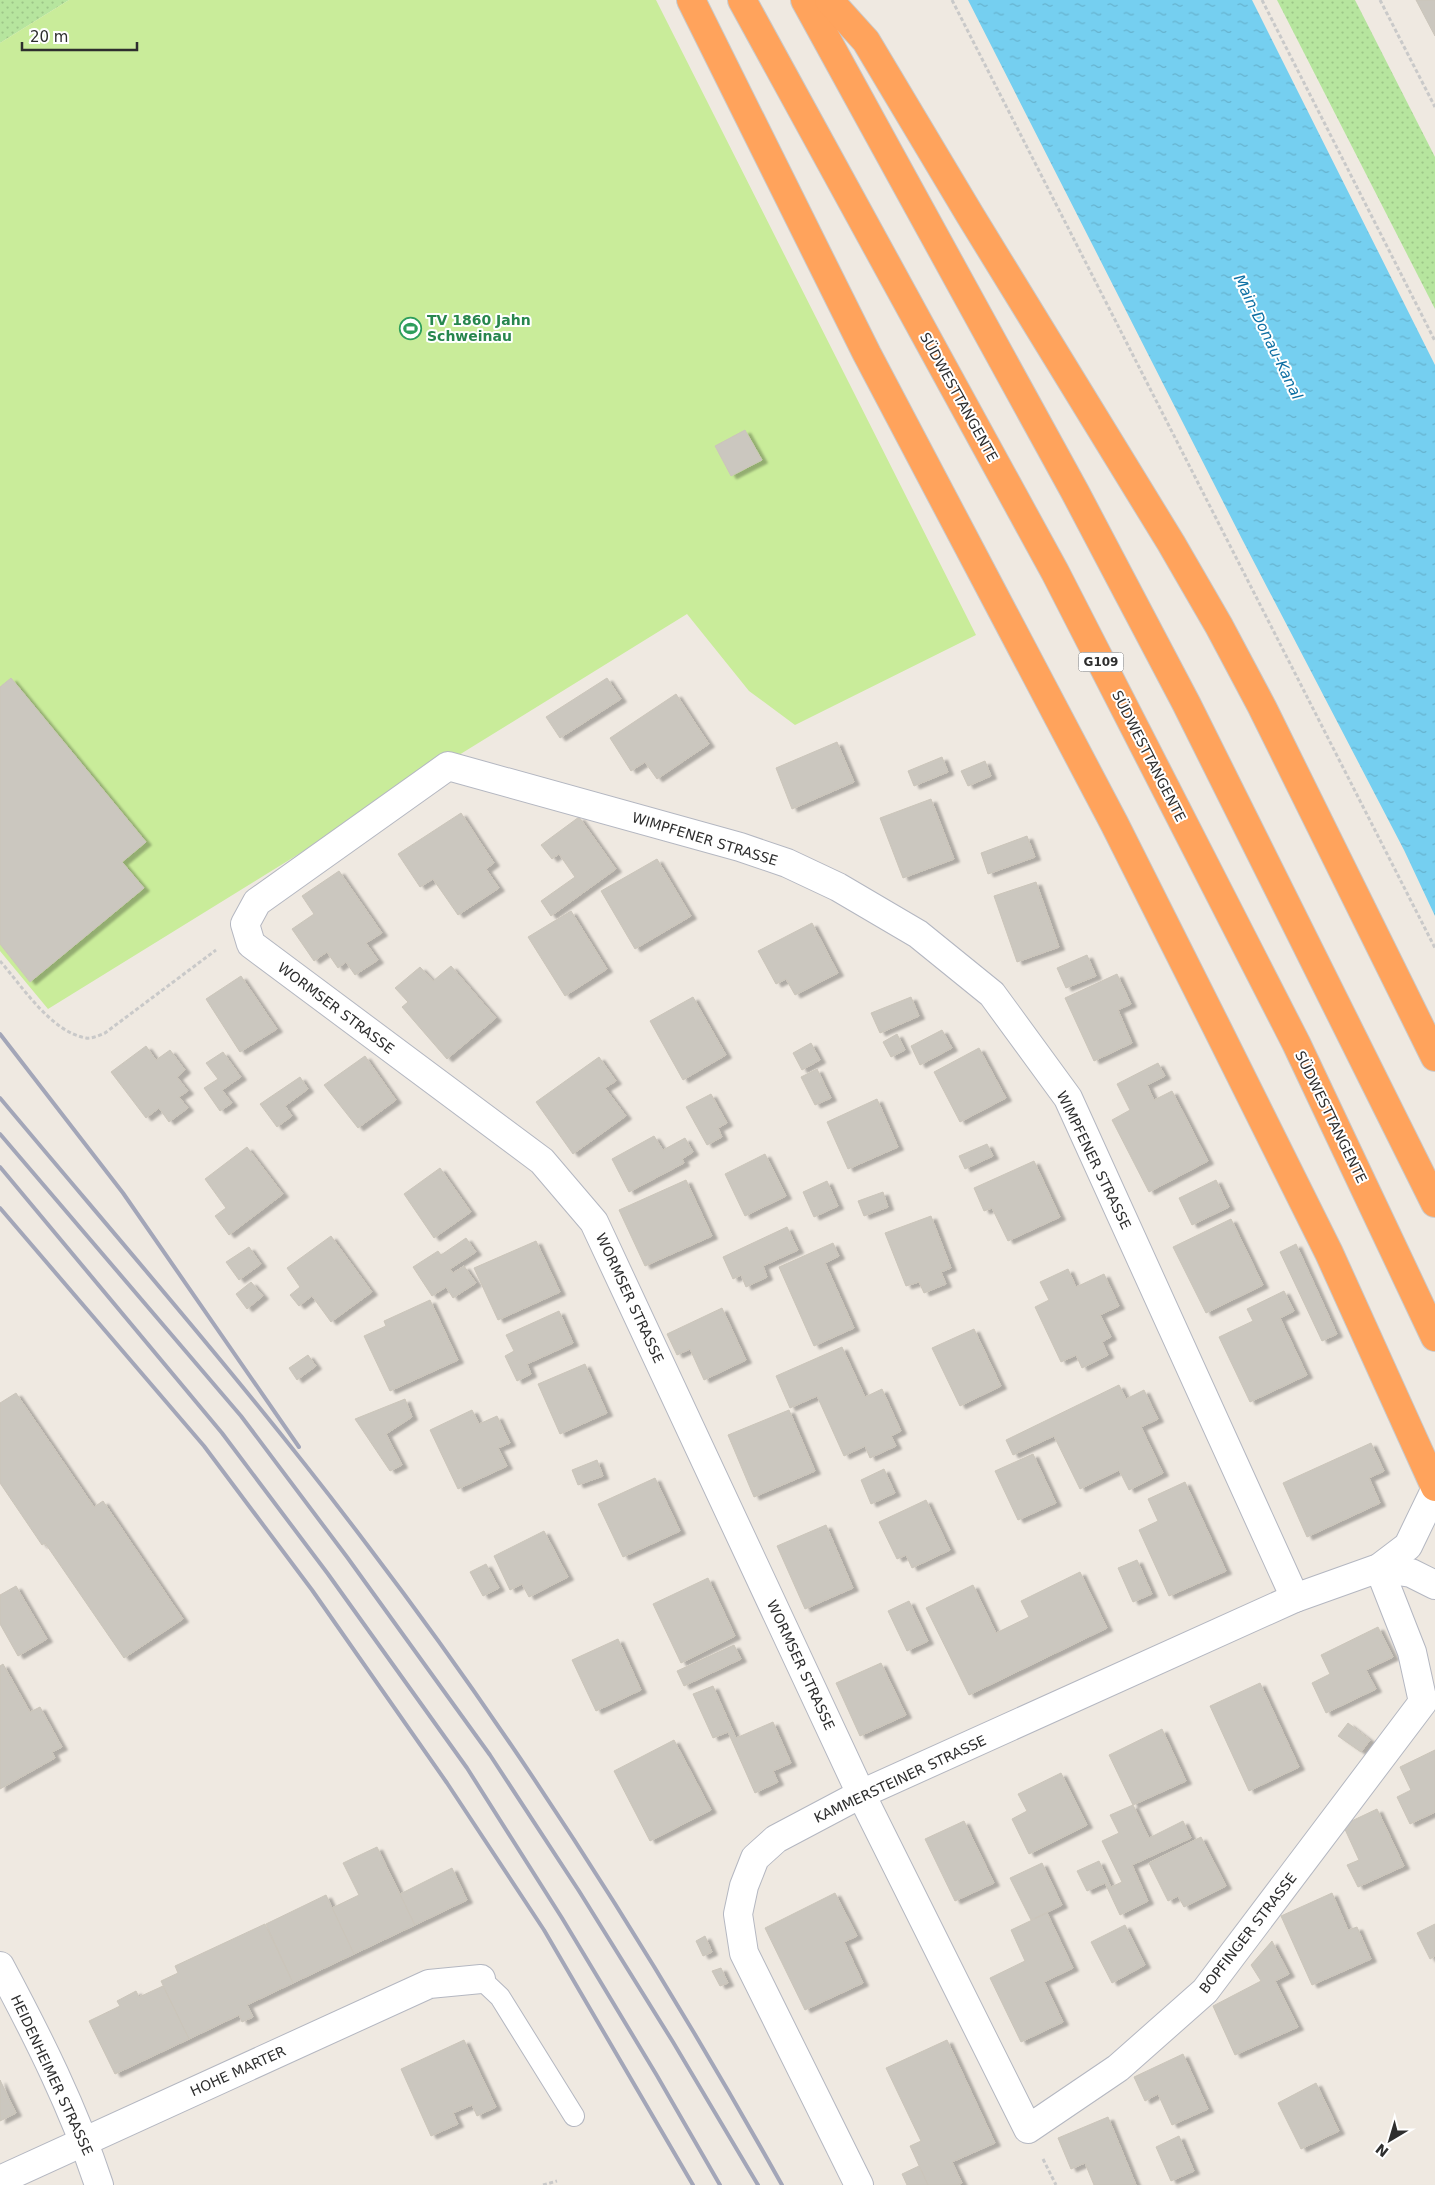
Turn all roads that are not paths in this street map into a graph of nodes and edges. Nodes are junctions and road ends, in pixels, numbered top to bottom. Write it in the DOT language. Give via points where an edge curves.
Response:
graph roads {
  1 [pos="691,0"];
  2 [pos="742,0"];
  3 [pos="806,0"];
  4 [pos="829,0"];
  5 [pos="245,924"];
  6 [pos="1435,1056"];
  7 [pos="1435,1203"];
  8 [pos="1435,1337"];
  9 [pos="1435,1488"];
  10 [pos="1379,1568"];
  11 [pos="1435,1585"];
  12 [pos="1294,1598"];
  13 [pos="862,1794"];
  14 [pos="0,1966"];
  15 [pos="481,1978"];
  16 [pos="574,2116"];
  17 [pos="84,2140"];
  18 [pos="0,2180"];
  19 [pos="99,2185"];
  20 [pos="859,2185"];
  1 -- 9 [label="highway" via="868,354 1114,823 1217,1028 1329,1253"];
  2 -- 8 [label="highway, SÜDWESTTANGENTE / G109" via="1054,572 1296,1043"];
  3 -- 7 [label="highway" via="1070,483 1181,694"];
  4 -- 6 [label="highway" via="866,41 1214,618 1262,707"];
  5 -- 12 [label="street, WIMPFENER STRASSE" via="257,902 448,766 787,863 838,887 918,934 992,994 1068,1098"];
  5 -- 13 [label="street, WORMSER STRASSE" via="252,944 542,1161 594,1222"];
  9 -- 10 [label="street, KAMMERSTEINER STRASSE" via="1408,1546"];
  10 -- 11 [label="street, KAMMERSTEINER STRASSE" via="1411,1573"];
  10 -- 12 [label="street, KAMMERSTEINER STRASSE"];
  10 -- 13 [label="street, BOPFINGER STRASSE" via="1412,1652 1423,1702 1205,1991 1118,2068 1028,2129"];
  12 -- 13 [label="street, KAMMERSTEINER STRASSE"];
  13 -- 20 [label="street, KAMMERSTEINER STRASSE" via="776,1839 755,1858 738,1914 744,1953"];
  14 -- 17 [label="street, HEIDENHEIMER STRASSE" via="33,2028"];
  15 -- 16 [label="lane" via="500,1997"];
  15 -- 17 [label="street, HOHE MARTER" via="429,1984"];
  17 -- 18 [label="street, HOHE MARTER"];
  17 -- 19 [label="street, HEIDENHEIMER STRASSE"];
}
